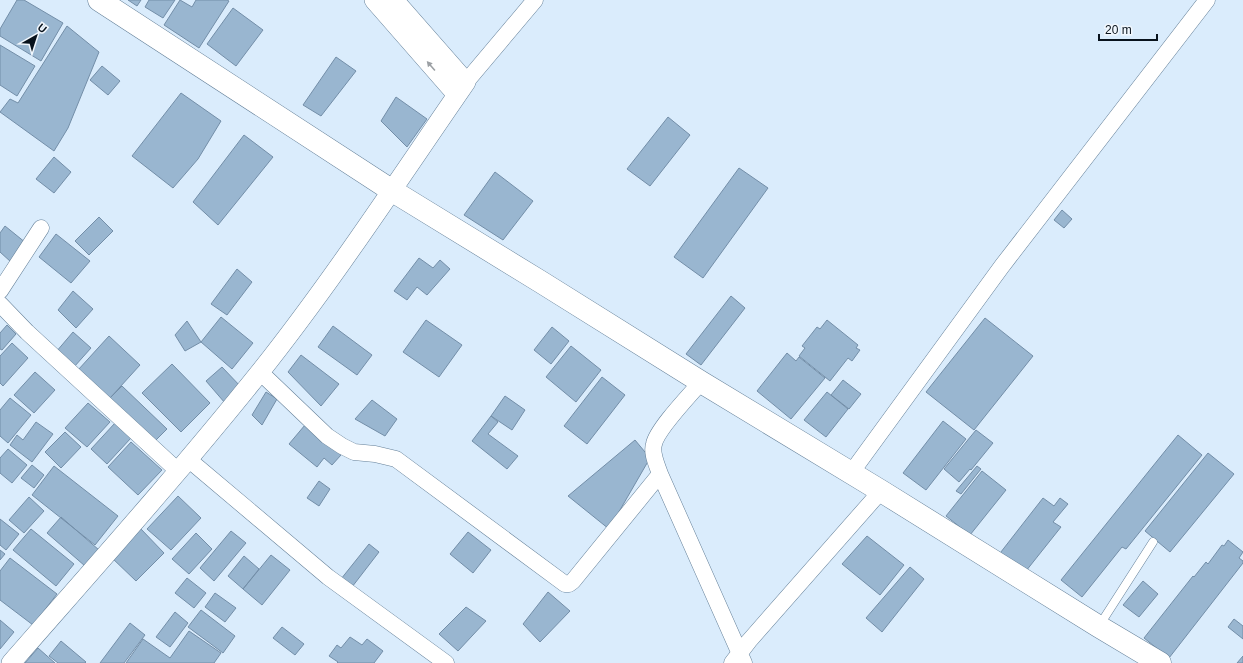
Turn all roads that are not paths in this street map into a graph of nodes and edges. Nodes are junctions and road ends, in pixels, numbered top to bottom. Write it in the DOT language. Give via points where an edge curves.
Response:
graph roads {
  1 [pos="99,0"];
  2 [pos="374,0"];
  3 [pos="394,0"];
  4 [pos="535,0"];
  5 [pos="1207,0"];
  6 [pos="461,88"];
  7 [pos="391,190"];
  8 [pos="41,228"];
  9 [pos="0,291"];
  10 [pos="0,304"];
  11 [pos="260,372"];
  12 [pos="701,382"];
  13 [pos="183,465"];
  14 [pos="851,473"];
  15 [pos="660,474"];
  16 [pos="881,491"];
  17 [pos="1153,542"];
  18 [pos="1098,626"];
  19 [pos="739,660"];
  20 [pos="12,663"];
  21 [pos="446,663"];
  22 [pos="1160,663"];
  1 -- 7 [label="main road"];
  6 -- 2 [label="street, one-way"];
  3 -- 6 [label="street"];
  4 -- 6 [label="street"];
  5 -- 14 [label="street" via="1002,266"];
  6 -- 7 [label="street"];
  7 -- 11 [label="street" via="310,306"];
  7 -- 12 [label="main road"];
  8 -- 9 [label="street"];
  10 -- 13 [label="street" via="27,332"];
  11 -- 13 [label="street"];
  11 -- 15 [label="street" via="327,436 354,452 396,459 565,584 573,581"];
  12 -- 14 [label="main road"];
  12 -- 15 [label="street" via="657,436 653,452"];
  13 -- 20 [label="street"];
  13 -- 21 [label="street" via="328,577"];
  14 -- 16 [label="main road"];
  15 -- 19 [label="street" via="724,619"];
  16 -- 18 [label="main road"];
  16 -- 19 [label="street" via="749,641"];
  17 -- 18 [label="lane"];
  18 -- 22 [label="main road"];
}
